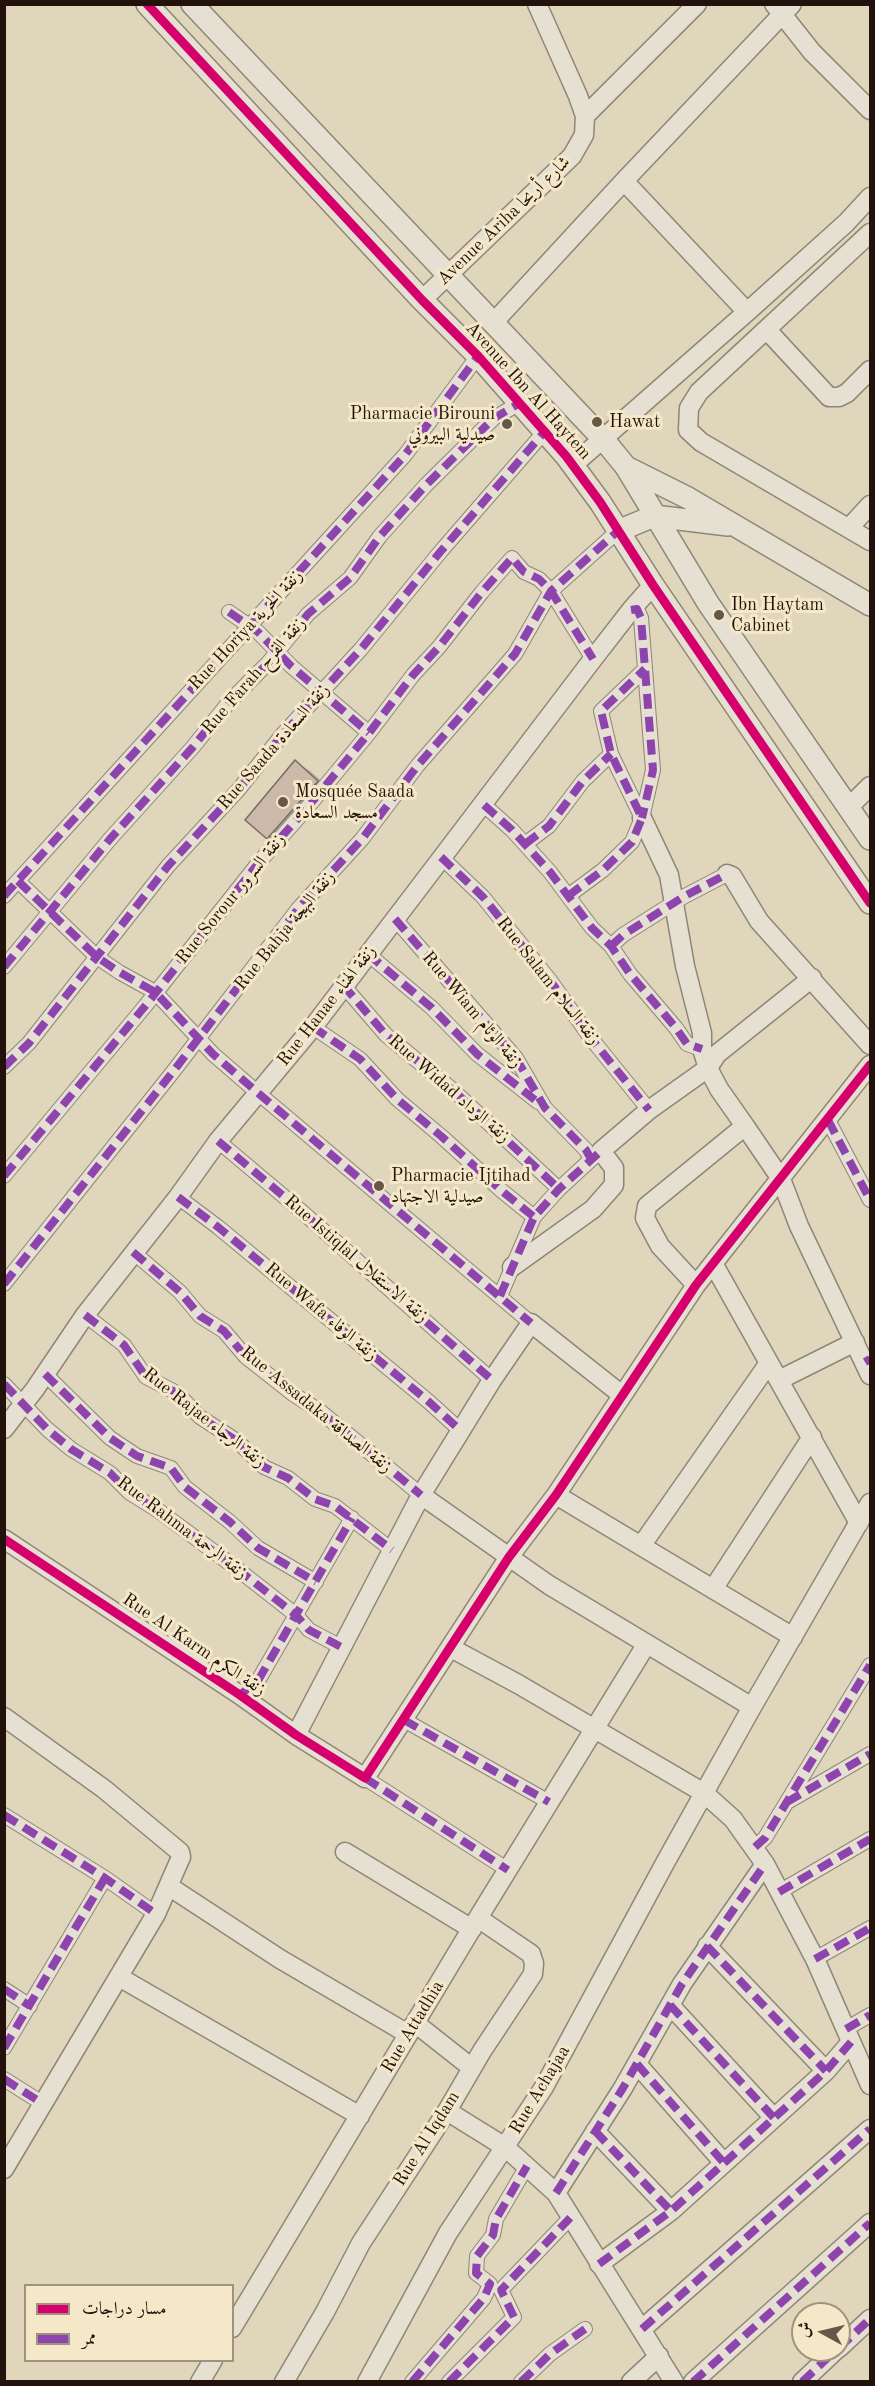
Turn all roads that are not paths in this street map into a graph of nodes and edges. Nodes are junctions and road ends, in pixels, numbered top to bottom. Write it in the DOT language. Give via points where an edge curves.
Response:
graph roads {
  1 [pos="147,4"];
  2 [pos="192,4"];
  3 [pos="537,4"];
  4 [pos="697,4"];
  5 [pos="783,8"];
  6 [pos="870,110"];
  7 [pos="585,116"];
  8 [pos="624,181"];
  9 [pos="870,197"];
  10 [pos="870,233"];
  11 [pos="447,276"];
  12 [pos="422,300"];
  13 [pos="747,312"];
  14 [pos="494,322"];
  15 [pos="766,330"];
  16 [pos="478,356"];
  17 [pos="870,370"];
  18 [pos="520,403"];
  19 [pos="546,430"];
  20 [pos="604,440"];
  21 [pos="573,465"];
  22 [pos="626,467"];
  23 [pos="870,506"];
  24 [pos="654,516"];
  25 [pos="732,525"];
  26 [pos="849,528"];
  27 [pos="618,531"];
  28 [pos="870,541"];
  29 [pos="653,585"];
  30 [pos="551,591"];
  31 [pos="870,605"];
  32 [pos="631,610"];
  33 [pos="230,612"];
  34 [pos="250,625"];
  35 [pos="278,651"];
  36 [pos="593,659"];
  37 [pos="645,669"];
  38 [pos="321,692"];
  39 [pos="369,733"];
  40 [pos="611,754"];
  41 [pos="870,786"];
  42 [pos="484,805"];
  43 [pos="849,807"];
  44 [pos="642,818"];
  45 [pos="870,839"];
  46 [pos="525,844"];
  47 [pos="441,857"];
  48 [pos="727,874"];
  49 [pos="18,881"];
  50 [pos="4,896"];
  51 [pos="568,896"];
  52 [pos="870,903"];
  53 [pos="674,904"];
  54 [pos="50,911"];
  55 [pos="395,919"];
  56 [pos="611,946"];
  57 [pos="368,954"];
  58 [pos="98,957"];
  59 [pos="4,967"];
  60 [pos="812,978"];
  61 [pos="343,985"];
  62 [pos="155,992"];
  63 [pos="313,1027"];
  64 [pos="199,1039"];
  65 [pos="870,1045"];
  66 [pos="702,1049"];
  67 [pos="870,1065"];
  68 [pos="4,1067"];
  69 [pos="708,1068"];
  70 [pos="258,1093"];
  71 [pos="545,1108"];
  72 [pos="649,1110"];
  73 [pos="828,1120"];
  74 [pos="745,1126"];
  75 [pos="218,1141"];
  76 [pos="596,1155"];
  77 [pos="4,1176"];
  78 [pos="781,1179"];
  79 [pos="560,1189"];
  80 [pos="178,1197"];
  81 [pos="870,1200"];
  82 [pos="534,1217"];
  83 [pos="133,1252"];
  84 [pos="714,1265"];
  85 [pos="512,1267"];
  86 [pos="4,1284"];
  87 [pos="696,1285"];
  88 [pos="500,1296"];
  89 [pos="85,1315"];
  90 [pos="531,1323"];
  91 [pos="855,1341"];
  92 [pos="769,1363"];
  93 [pos="869,1366"];
  94 [pos="45,1374"];
  95 [pos="492,1380"];
  96 [pos="779,1380"];
  97 [pos="4,1384"];
  98 [pos="622,1395"];
  99 [pos="23,1404"];
  100 [pos="4,1429"];
  101 [pos="461,1431"];
  102 [pos="812,1437"];
  103 [pos="421,1495"];
  104 [pos="556,1495"];
  105 [pos="870,1503"];
  106 [pos="352,1518"];
  107 [pos="859,1523"];
  108 [pos="4,1539"];
  109 [pos="641,1546"];
  110 [pos="392,1550"];
  111 [pos="509,1557"];
  112 [pos="316,1582"];
  113 [pos="713,1589"];
  114 [pos="296,1615"];
  115 [pos="793,1637"];
  116 [pos="646,1645"];
  117 [pos="343,1648"];
  118 [pos="451,1648"];
  119 [pos="870,1665"];
  120 [pos="240,1695"];
  121 [pos="752,1707"];
  122 [pos="4,1717"];
  123 [pos="404,1720"];
  124 [pos="594,1728"];
  125 [pos="296,1735"];
  126 [pos="870,1754"];
  127 [pos="365,1778"];
  128 [pos="704,1792"];
  129 [pos="549,1802"];
  130 [pos="787,1802"];
  131 [pos="4,1815"];
  132 [pos="870,1839"];
  133 [pos="754,1847"];
  134 [pos="345,1852"];
  135 [pos="765,1864"];
  136 [pos="508,1870"];
  137 [pos="105,1878"];
  138 [pos="170,1887"];
  139 [pos="779,1892"];
  140 [pos="156,1914"];
  141 [pos="475,1924"];
  142 [pos="870,1928"];
  143 [pos="707,1946"];
  144 [pos="815,1959"];
  145 [pos="119,1977"];
  146 [pos="4,1989"];
  147 [pos="670,2005"];
  148 [pos="30,2006"];
  149 [pos="870,2015"];
  150 [pos="412,2028"];
  151 [pos="848,2035"];
  152 [pos="4,2048"];
  153 [pos="637,2064"];
  154 [pos="472,2068"];
  155 [pos="826,2071"];
  156 [pos="4,2079"];
  157 [pos="870,2085"];
  158 [pos="42,2103"];
  159 [pos="447,2110"];
  160 [pos="360,2116"];
  161 [pos="774,2118"];
  162 [pos="870,2129"];
  163 [pos="595,2131"];
  164 [pos="505,2147"];
  165 [pos="724,2163"];
  166 [pos="528,2166"];
  167 [pos="4,2169"];
  168 [pos="556,2193"];
  169 [pos="671,2211"];
  170 [pos="571,2217"];
  171 [pos="870,2223"];
  172 [pos="599,2264"];
  173 [pos="870,2319"];
  174 [pos="234,2325"];
  175 [pos="585,2329"];
  176 [pos="642,2329"];
  177 [pos="851,2337"];
  178 [pos="659,2356"];
  179 [pos="212,2362"];
  180 [pos="824,2362"];
  181 [pos="201,2382"];
  182 [pos="284,2382"];
  183 [pos="367,2382"];
  184 [pos="412,2382"];
  185 [pos="449,2382"];
  186 [pos="521,2382"];
  187 [pos="631,2382"];
  188 [pos="674,2382"];
  189 [pos="693,2382"];
  190 [pos="802,2382"];
  1 -- 12 [label="street, Avenue Ibn Al Haytem"];
  2 -- 11 [label="street, Avenue Ibn Al Haytem"];
  3 -- 7 [label="street"];
  4 -- 7 [label="street"];
  5 -- 6 [label="street" via="812,52"];
  5 -- 8 [label="street"];
  7 -- 11 [label="street, Avenue Ariha شارع أريحا" via="584,135 572,156"];
  8 -- 13 [label="street"];
  8 -- 14 [label="street"];
  9 -- 13 [label="street"];
  10 -- 15 [label="street"];
  11 -- 12 [label="street, Avenue Ariha شارع أريحا"];
  11 -- 14 [label="street, Avenue Ibn Al Haytem"];
  12 -- 16 [label="street, Avenue Ibn Al Haytem"];
  13 -- 20 [label="street"];
  14 -- 20 [label="street, Avenue Ibn Al Haytem"];
  15 -- 17 [label="street" via="829,397 847,393"];
  15 -- 26 [label="street" via="699,392 688,408 688,430 701,442"];
  16 -- 18 [label="street, Avenue Ibn Al Haytem"];
  16 -- 34 [label="street, Rue Horiya زنقة الحرية" via="405,455"];
  18 -- 19 [label="street, Avenue Ibn Al Haytem"];
  18 -- 35 [label="street, Rue Farah زنقة الفرح" via="494,418 426,485 380,536 350,578 308,614"];
  19 -- 21 [label="street, Avenue Ibn Al Haytem"];
  19 -- 38 [label="street, Rue Saada زنقة السعادة"];
  20 -- 21 [label="street"];
  20 -- 22 [label="street, Avenue Ibn Al Haytem"];
  21 -- 27 [label="street, Avenue Ibn Al Haytem"];
  22 -- 24 [label="street, Avenue Ibn Al Haytem"];
  22 -- 25 [label="street"];
  23 -- 26 [label="street"];
  24 -- 25 [label="street"];
  24 -- 27 [label="street"];
  24 -- 43 [label="street, Avenue Ibn Al Haytem" via="708,603"];
  25 -- 31 [label="street"];
  26 -- 28 [label="street"];
  27 -- 29 [label="street, Avenue Ibn Al Haytem"];
  27 -- 30 [label="street, Rue Bahja زنقة البهجة"];
  29 -- 32 [label="street, Rue Hanae زنقة الهناء"];
  29 -- 52 [label="street, Avenue Ibn Al Haytem"];
  30 -- 36 [label="street, Rue Sorour زنقة السرور"];
  30 -- 39 [label="street, Rue Sorour زنقة السرور" via="512,558"];
  30 -- 64 [label="street, Rue Bahja زنقة البهجة" via="515,654 418,765 362,839 298,909"];
  32 -- 36 [label="street, Rue Hanae زنقة الهناء"];
  32 -- 37 [label="street" via="640,613"];
  33 -- 34 [label="street"];
  34 -- 35 [label="street"];
  34 -- 49 [label="street, Rue Horiya زنقة الحرية"];
  35 -- 38 [label="street"];
  35 -- 54 [label="street, Rue Farah زنقة الفرح" via="230,701"];
  36 -- 42 [label="street, Rue Hanae زنقة الهناء"];
  37 -- 40 [label="street" via="602,711"];
  37 -- 44 [label="street" via="653,770"];
  38 -- 39 [label="street"];
  38 -- 58 [label="street, Rue Saada زنقة السعادة" via="168,866"];
  39 -- 62 [label="street, Rue Sorour زنقة السرور"];
  40 -- 44 [label="street"];
  40 -- 46 [label="street" via="549,826"];
  41 -- 43 [label="street"];
  42 -- 46 [label="street"];
  42 -- 47 [label="street, Rue Hanae زنقة الهناء"];
  43 -- 45 [label="street, Avenue Ibn Al Haytem"];
  44 -- 51 [label="street" via="632,842"];
  44 -- 53 [label="street" via="669,875"];
  46 -- 51 [label="street"];
  47 -- 55 [label="street, Rue Hanae زنقة الهناء"];
  47 -- 72 [label="street, Rue Salam زنقة السلام" via="483,897"];
  48 -- 53 [label="street"];
  48 -- 60 [label="street" via="732,876 759,921"];
  49 -- 50 [label="street, Rue Horiya زنقة الحرية"];
  49 -- 54 [label="street"];
  51 -- 56 [label="street"];
  53 -- 56 [label="street"];
  53 -- 66 [label="street"];
  54 -- 58 [label="street"];
  54 -- 59 [label="street, Rue Farah زنقة الفرح"];
  55 -- 57 [label="street, Rue Hanae زنقة الهناء"];
  55 -- 71 [label="street, Rue Wiam زنقة الوئام" via="516,1058"];
  56 -- 66 [label="street" via="687,1044"];
  57 -- 61 [label="street, Rue Hanae زنقة الهناء"];
  57 -- 71 [label="street" via="432,1008 477,1054"];
  58 -- 62 [label="street"];
  58 -- 68 [label="street, Rue Saada زنقة السعادة"];
  60 -- 65 [label="street"];
  60 -- 69 [label="street" via="717,1054"];
  61 -- 63 [label="street, Rue Hanae زنقة الهناء"];
  61 -- 79 [label="street, Rue Widad زنقة الوداد" via="386,1035 454,1090"];
  62 -- 64 [label="street"];
  62 -- 77 [label="street, Rue Sorour زنقة السرور"];
  63 -- 70 [label="street, Rue Hanae زنقة الهناء"];
  63 -- 82 [label="street" via="360,1059 397,1099"];
  64 -- 70 [label="street"];
  64 -- 86 [label="street, Rue Bahja زنقة البهجة"];
  66 -- 69 [label="street"];
  67 -- 73 [label="street"];
  69 -- 72 [label="street"];
  69 -- 74 [label="street"];
  70 -- 75 [label="street, Rue Hanae زنقة الهناء"];
  70 -- 88 [label="street"];
  71 -- 76 [label="street, Rue Wiam زنقة الوئام" via="586,1150"];
  72 -- 76 [label="street"];
  73 -- 78 [label="street"];
  73 -- 81 [label="street"];
  74 -- 78 [label="street"];
  74 -- 87 [label="street" via="647,1206 645,1218 660,1246"];
  75 -- 80 [label="street, Rue Hanae زنقة الهناء"];
  75 -- 95 [label="street, Rue Istiqlal زنقة الاستقلال"];
  76 -- 79 [label="street"];
  76 -- 85 [label="street" via="614,1168 614,1185 593,1209"];
  78 -- 84 [label="street"];
  78 -- 91 [label="street" via="799,1226"];
  79 -- 82 [label="street"];
  80 -- 83 [label="street, Rue Hanae زنقة الهناء"];
  80 -- 101 [label="street, Rue Wafa زنقة الوفاء"];
  82 -- 85 [label="street"];
  83 -- 89 [label="street, Rue Hanae زنقة الهناء"];
  83 -- 103 [label="street, Rue Assadaka زنقة الصداقة" via="180,1292 200,1316 224,1331 246,1357 321,1412"];
  84 -- 87 [label="street"];
  84 -- 92 [label="street"];
  85 -- 88 [label="street"];
  87 -- 98 [label="street"];
  88 -- 90 [label="street"];
  89 -- 94 [label="street, Rue Hanae زنقة الهناء"];
  89 -- 106 [label="street, Rue Rajae زنقة الرجاء" via="123,1345 146,1377 177,1393 200,1418 237,1441 264,1467"];
  90 -- 95 [label="street"];
  90 -- 98 [label="street"];
  91 -- 93 [label="street"];
  91 -- 96 [label="street"];
  92 -- 96 [label="street"];
  92 -- 109 [label="street"];
  94 -- 99 [label="street, Rue Hanae زنقة الهناء"];
  94 -- 112 [label="street" via="110,1438 137,1456 171,1468 185,1487 258,1548"];
  95 -- 101 [label="street"];
  96 -- 102 [label="street"];
  97 -- 99 [label="street, Rue Rahma زنقة الرحمة"];
  98 -- 104 [label="street"];
  99 -- 100 [label="street, Rue Hanae زنقة الهناء"];
  99 -- 114 [label="street, Rue Rahma زنقة الرحمة" via="71,1449 110,1473"];
  101 -- 103 [label="street"];
  102 -- 107 [label="street"];
  102 -- 113 [label="street"];
  103 -- 110 [label="street"];
  103 -- 111 [label="street"];
  104 -- 109 [label="street"];
  104 -- 111 [label="street"];
  105 -- 107 [label="street, Rue Achajaa"];
  106 -- 110 [label="street, Rue Rajae زنقة الرجاء"];
  106 -- 112 [label="street"];
  107 -- 115 [label="street, Rue Achajaa"];
  108 -- 120 [label="street, Rue Al Karm زنقة الكرم"];
  109 -- 113 [label="street"];
  110 -- 117 [label="street"];
  111 -- 116 [label="street"];
  111 -- 118 [label="street"];
  112 -- 114 [label="street"];
  113 -- 115 [label="street"];
  114 -- 117 [label="street, Rue Rahma زنقة الرحمة" via="309,1630"];
  114 -- 120 [label="street" via="259,1679"];
  115 -- 121 [label="street, Rue Achajaa"];
  116 -- 121 [label="street"];
  116 -- 124 [label="street, Rue Attadhia"];
  117 -- 125 [label="street"];
  118 -- 123 [label="street"];
  118 -- 124 [label="street"];
  119 -- 130 [label="street"];
  120 -- 125 [label="street, Rue Al Karm زنقة الكرم"];
  121 -- 128 [label="street, Rue Achajaa"];
  122 -- 138 [label="street" via="104,1789 180,1852"];
  123 -- 127 [label="street"];
  123 -- 129 [label="street"];
  124 -- 128 [label="street"];
  124 -- 129 [label="street, Rue Attadhia"];
  125 -- 127 [label="street, Rue Al Karm زنقة الكرم"];
  126 -- 130 [label="street"];
  127 -- 136 [label="street"];
  128 -- 133 [label="street" via="733,1819"];
  128 -- 164 [label="street, Rue Achajaa" via="544,2087"];
  129 -- 136 [label="street, Rue Attadhia"];
  130 -- 133 [label="street" via="765,1838"];
  131 -- 137 [label="street"];
  132 -- 139 [label="street"];
  133 -- 135 [label="street"];
  134 -- 141 [label="street, Rue Al Iqdam"];
  135 -- 139 [label="street"];
  135 -- 143 [label="street"];
  136 -- 141 [label="street, Rue Attadhia"];
  137 -- 140 [label="street"];
  137 -- 148 [label="street"];
  138 -- 140 [label="street"];
  138 -- 150 [label="street" via="280,1959"];
  139 -- 144 [label="street"];
  140 -- 145 [label="street"];
  141 -- 150 [label="street, Rue Attadhia"];
  141 -- 154 [label="street, Rue Al Iqdam" via="531,1954 534,1963 533,1974"];
  142 -- 144 [label="street"];
  143 -- 147 [label="street"];
  143 -- 155 [label="street"];
  144 -- 151 [label="street"];
  145 -- 158 [label="street"];
  145 -- 160 [label="street"];
  146 -- 148 [label="street"];
  147 -- 153 [label="street"];
  147 -- 161 [label="street"];
  148 -- 152 [label="street"];
  149 -- 151 [label="street"];
  150 -- 154 [label="street"];
  150 -- 160 [label="street, Rue Attadhia"];
  151 -- 155 [label="street"];
  151 -- 157 [label="street"];
  153 -- 163 [label="street"];
  153 -- 165 [label="street"];
  154 -- 159 [label="street, Rue Al Iqdam"];
  155 -- 161 [label="street"];
  156 -- 158 [label="street"];
  158 -- 167 [label="street"];
  159 -- 164 [label="street"];
  159 -- 182 [label="street, Rue Al Iqdam" via="361,2243"];
  160 -- 174 [label="street, Rue Attadhia"];
  161 -- 165 [label="street"];
  162 -- 176 [label="street"];
  163 -- 168 [label="street"];
  163 -- 169 [label="street"];
  164 -- 166 [label="street"];
  164 -- 183 [label="street, Rue Achajaa" via="448,2233"];
  165 -- 169 [label="street"];
  166 -- 168 [label="street"];
  166 -- 184 [label="street" via="496,2219 493,2235 477,2256 477,2272 490,2284 484,2298"];
  168 -- 170 [label="street"];
  169 -- 172 [label="street"];
  170 -- 172 [label="street"];
  170 -- 185 [label="street" via="501,2290 514,2318"];
  171 -- 189 [label="street"];
  172 -- 176 [label="street"];
  173 -- 177 [label="street"];
  175 -- 186 [label="street" via="550,2354"];
  176 -- 178 [label="street"];
  178 -- 187 [label="street"];
  178 -- 188 [label="street"];
  179 -- 181 [label="street"];
  180 -- 190 [label="street"];
}
